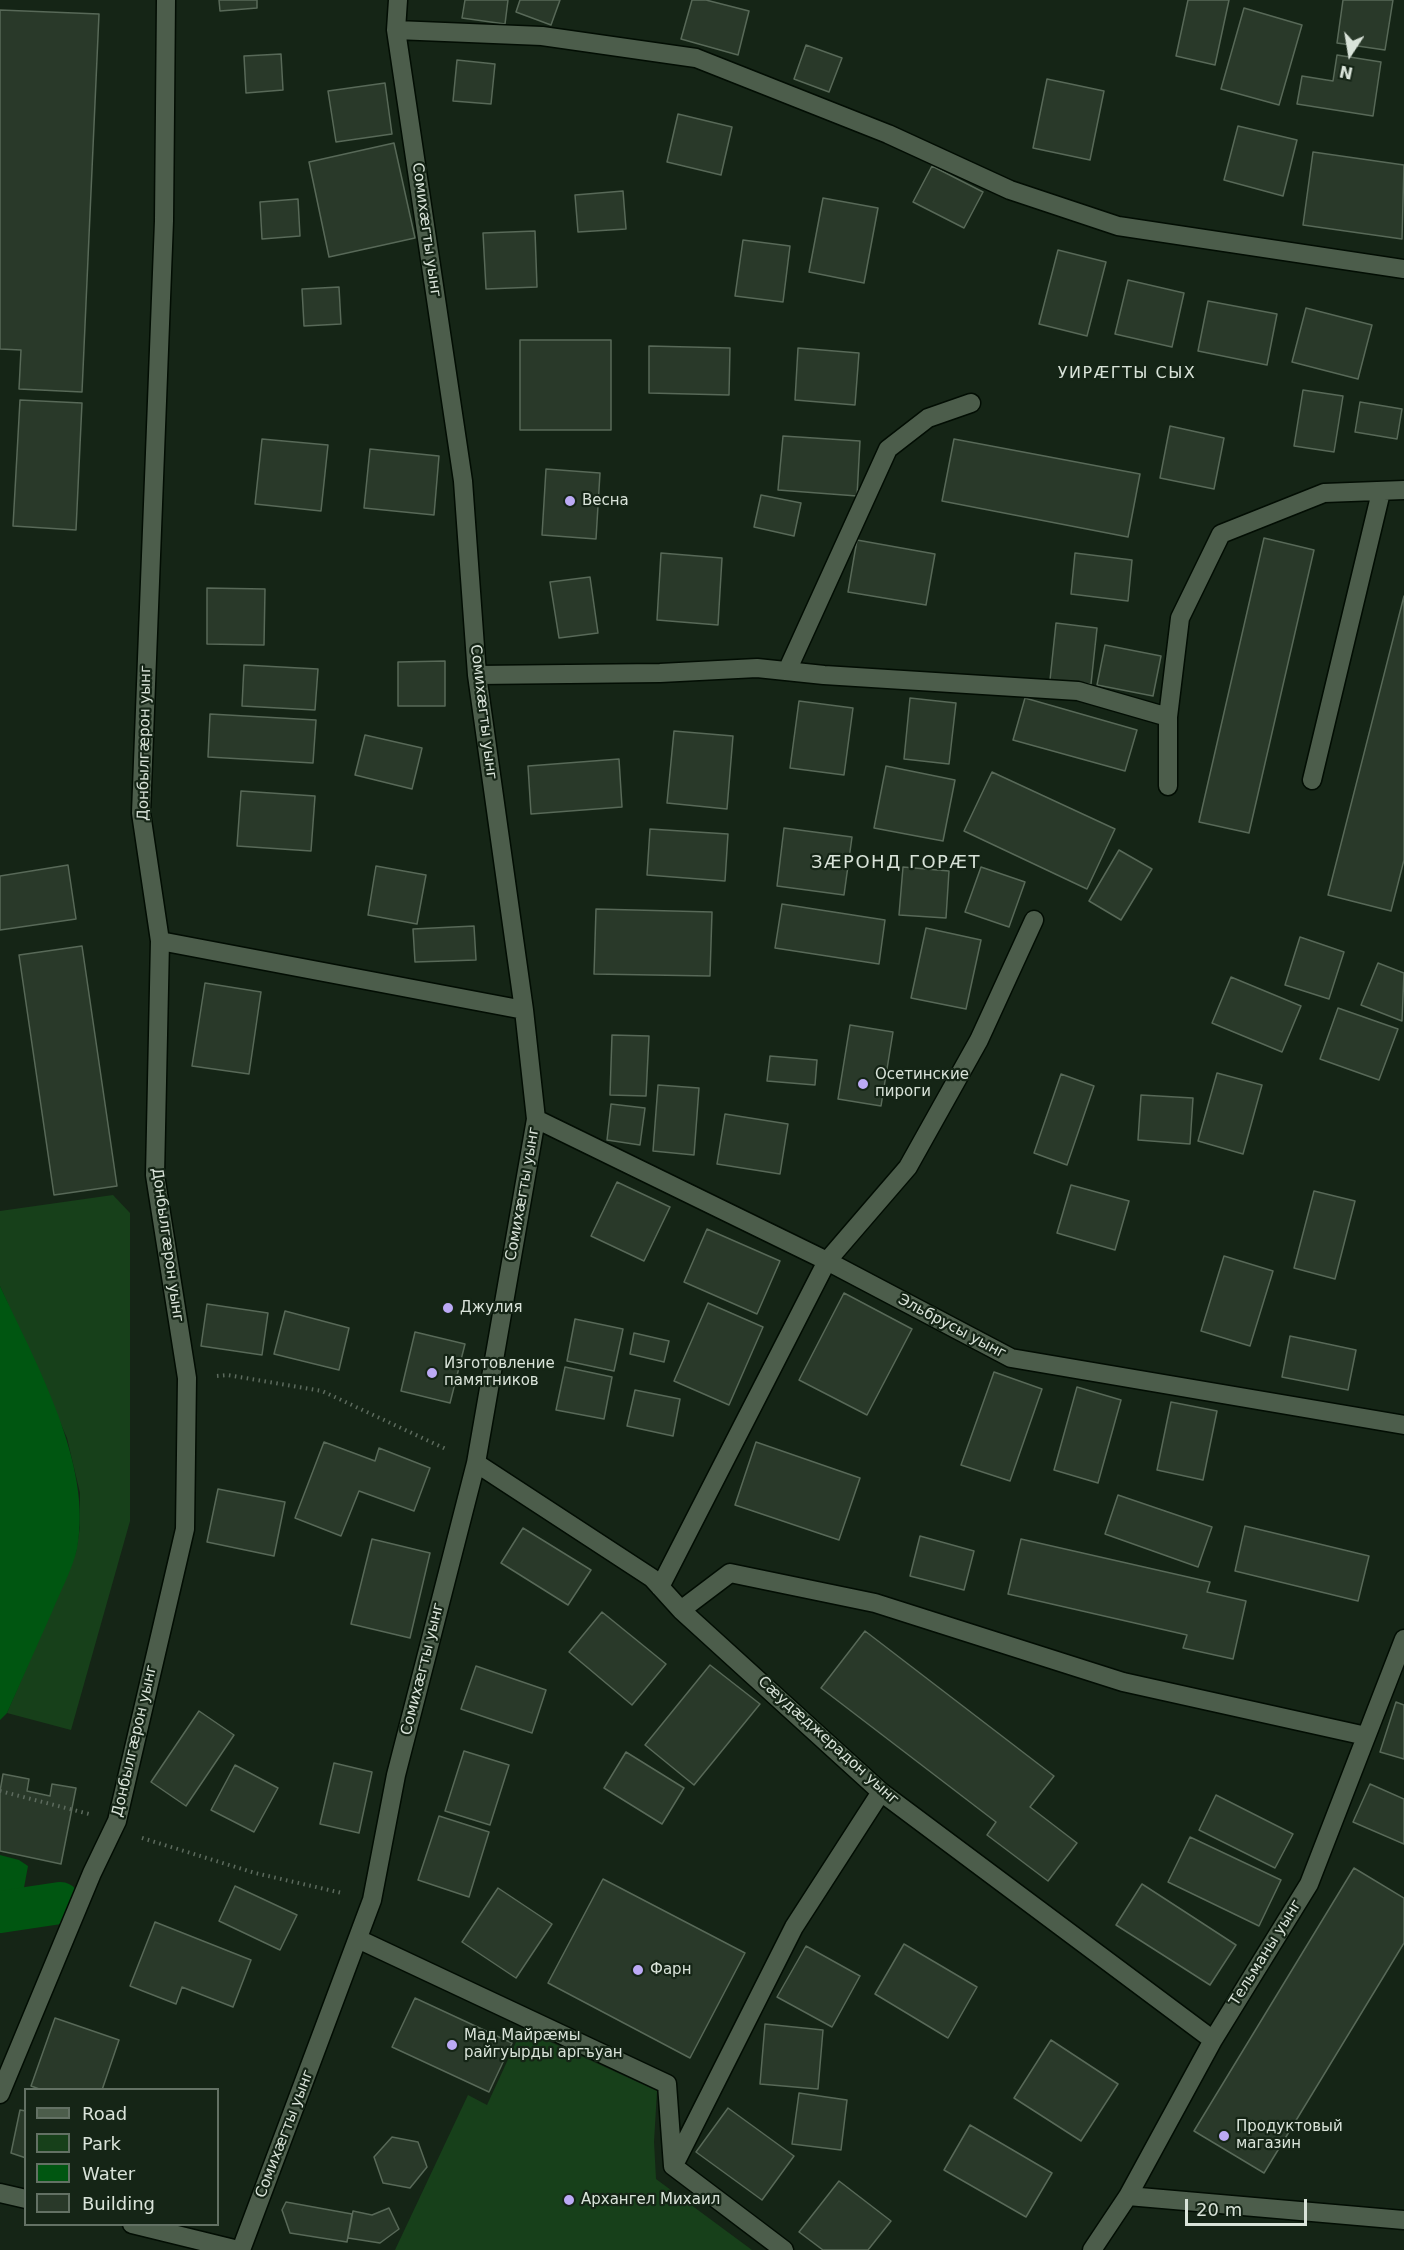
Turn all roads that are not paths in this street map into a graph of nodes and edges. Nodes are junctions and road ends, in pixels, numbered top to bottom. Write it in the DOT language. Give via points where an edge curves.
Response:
graph roads {
  1 [pos="166,0"];
  2 [pos="398,0"];
  3 [pos="396,30"];
  4 [pos="1404,269"];
  5 [pos="971,403"];
  6 [pos="1404,490"];
  7 [pos="1381,492"];
  8 [pos="787,671"];
  9 [pos="477,675"];
  10 [pos="1168,717"];
  11 [pos="1311,780"];
  12 [pos="1168,786"];
  13 [pos="1034,920"];
  14 [pos="160,941"];
  15 [pos="524,1010"];
  16 [pos="536,1119"];
  17 [pos="827,1261"];
  18 [pos="1404,1425"];
  19 [pos="476,1462"];
  20 [pos="660,1587"];
  21 [pos="681,1610"];
  22 [pos="1404,1639"];
  23 [pos="1366,1736"];
  24 [pos="881,1792"];
  25 [pos="358,1939"];
  26 [pos="1213,2040"];
  27 [pos="0,2094"];
  28 [pos="673,2166"];
  29 [pos="0,2193"];
  30 [pos="1128,2196"];
  31 [pos="24,2199"];
  32 [pos="1404,2220"];
  33 [pos="140,2226"];
  34 [pos="239,2250"];
  35 [pos="784,2250"];
  36 [pos="1092,2250"];
  1 -- 14 [label="street, Донбылгæрон уынг" via="164,221 141,813"];
  2 -- 3 [label="street, Сомихæгты уынг"];
  3 -- 4 [label="street" via="542,36 696,58 888,134 1011,190 1118,226"];
  3 -- 9 [label="street, Сомихæгты уынг" via="463,481"];
  5 -- 8 [label="street" via="928,418 888,449"];
  6 -- 7 [label="street"];
  7 -- 10 [label="street" via="1324,493 1221,534 1180,618"];
  7 -- 11 [label="street"];
  8 -- 9 [label="street" via="757,668"];
  8 -- 10 [label="street" via="1078,691"];
  9 -- 15 [label="street, Сомихæгты уынг"];
  10 -- 12 [label="street"];
  13 -- 17 [label="street" via="979,1040 908,1167"];
  14 -- 15 [label="street"];
  14 -- 27 [label="street, Донбылгæрон уынг" via="155,1175 187,1378 185,1529 117,1821"];
  15 -- 16 [label="street, Сомихæгты уынг"];
  16 -- 17 [label="street, Эльбрусы уынг"];
  16 -- 19 [label="street, Сомихæгты уынг"];
  17 -- 18 [label="street, Эльбрусы уынг" via="1011,1358"];
  17 -- 20 [label="street"];
  19 -- 20 [label="street, Сæудæджерадон уынг"];
  19 -- 25 [label="street, Сомихæгты уынг" via="396,1775 372,1900"];
  20 -- 21 [label="street, Сæудæджерадон уынг"];
  21 -- 23 [label="street" via="730,1573 875,1603 1123,1682"];
  21 -- 24 [label="street, Сæудæджерадон уынг"];
  22 -- 23 [label="street, Тельманы уынг"];
  23 -- 26 [label="street, Тельманы уынг" via="1309,1884"];
  24 -- 26 [label="street, Сæудæджерадон уынг"];
  24 -- 28 [label="street" via="794,1926"];
  25 -- 28 [label="street" via="667,2084"];
  25 -- 34 [label="street, Сомихæгты уынг"];
  26 -- 30 [label="street, Тельманы уынг"];
  28 -- 35 [label="street"];
  29 -- 31 [label="street"];
  30 -- 32 [label="street"];
  30 -- 36 [label="street, Тельманы уынг"];
  33 -- 34 [label="street"];
}
